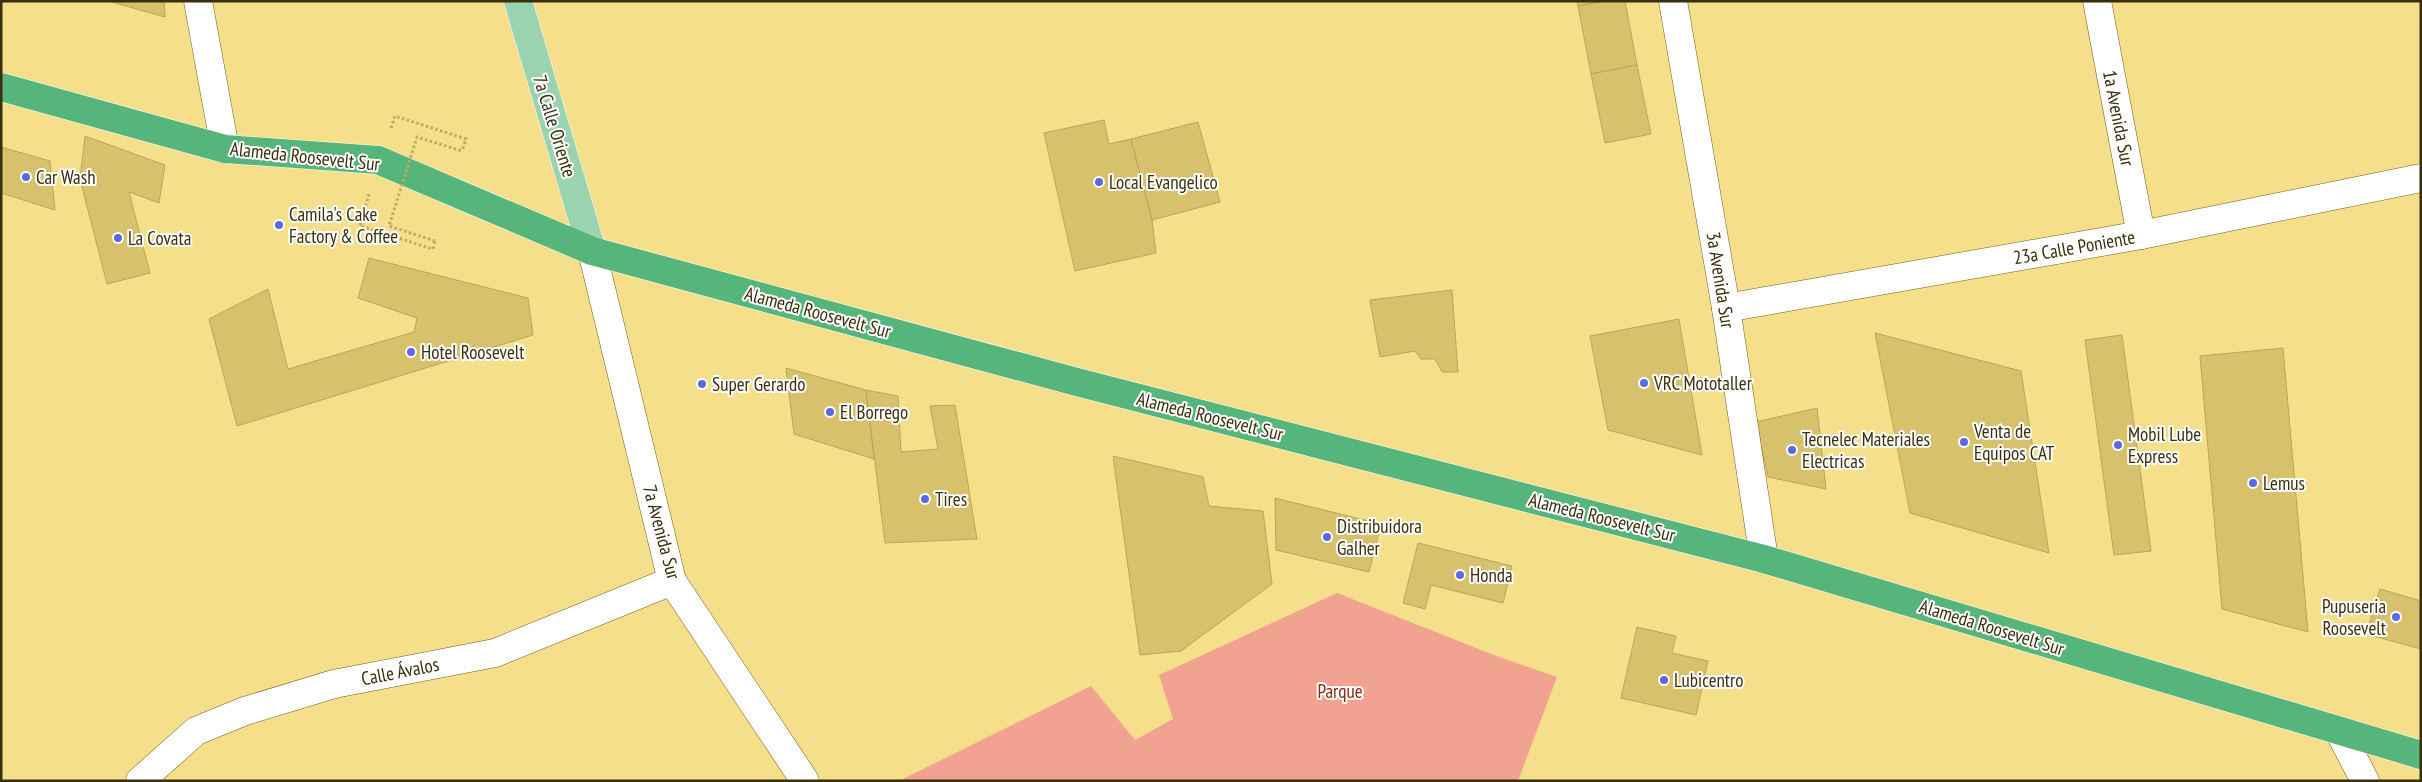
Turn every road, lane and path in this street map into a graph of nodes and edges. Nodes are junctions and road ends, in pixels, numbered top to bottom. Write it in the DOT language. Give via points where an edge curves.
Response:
graph roads {
  1 [pos="198,1"];
  2 [pos="518,1"];
  3 [pos="1673,1"];
  4 [pos="2097,1"];
  5 [pos="1,87"];
  6 [pos="225,149"];
  7 [pos="462,151"];
  8 [pos="2421,178"];
  9 [pos="2140,235"];
  10 [pos="435,241"];
  11 [pos="592,250"];
  12 [pos="1726,308"];
  13 [pos="1764,559"];
  14 [pos="672,581"];
  15 [pos="2339,731"];
  16 [pos="2421,755"];
  17 [pos="140,781"];
  18 [pos="805,781"];
  19 [pos="2365,781"];
  1 -- 6 [label="street"];
  2 -- 11 [label="main road, 7a Calle Oriente"];
  3 -- 12 [label="street, 3a Avenida Sur"];
  4 -- 9 [label="street, 1a Avenida Sur"];
  5 -- 6 [label="highway, Alameda Roosevelt Sur"];
  6 -- 11 [label="highway, Alameda Roosevelt Sur" via="378,160"];
  7 -- 10 [label="path, bridge" via="418,137 389,226"];
  8 -- 9 [label="street, 23a Calle Poniente"];
  9 -- 12 [label="street, 23a Calle Poniente"];
  11 -- 13 [label="highway, Alameda Roosevelt Sur" via="1073,381"];
  11 -- 14 [label="street, 7a Avenida Sur"];
  12 -- 13 [label="street, 3a Avenida Sur"];
  13 -- 15 [label="highway, Alameda Roosevelt Sur"];
  14 -- 17 [label="street, Calle Ávalos" via="495,653 334,684 245,710 196,731"];
  14 -- 18 [label="street, 7a Avenida Sur"];
  15 -- 16 [label="highway, Alameda Roosevelt Sur"];
  15 -- 19 [label="street"];
}
